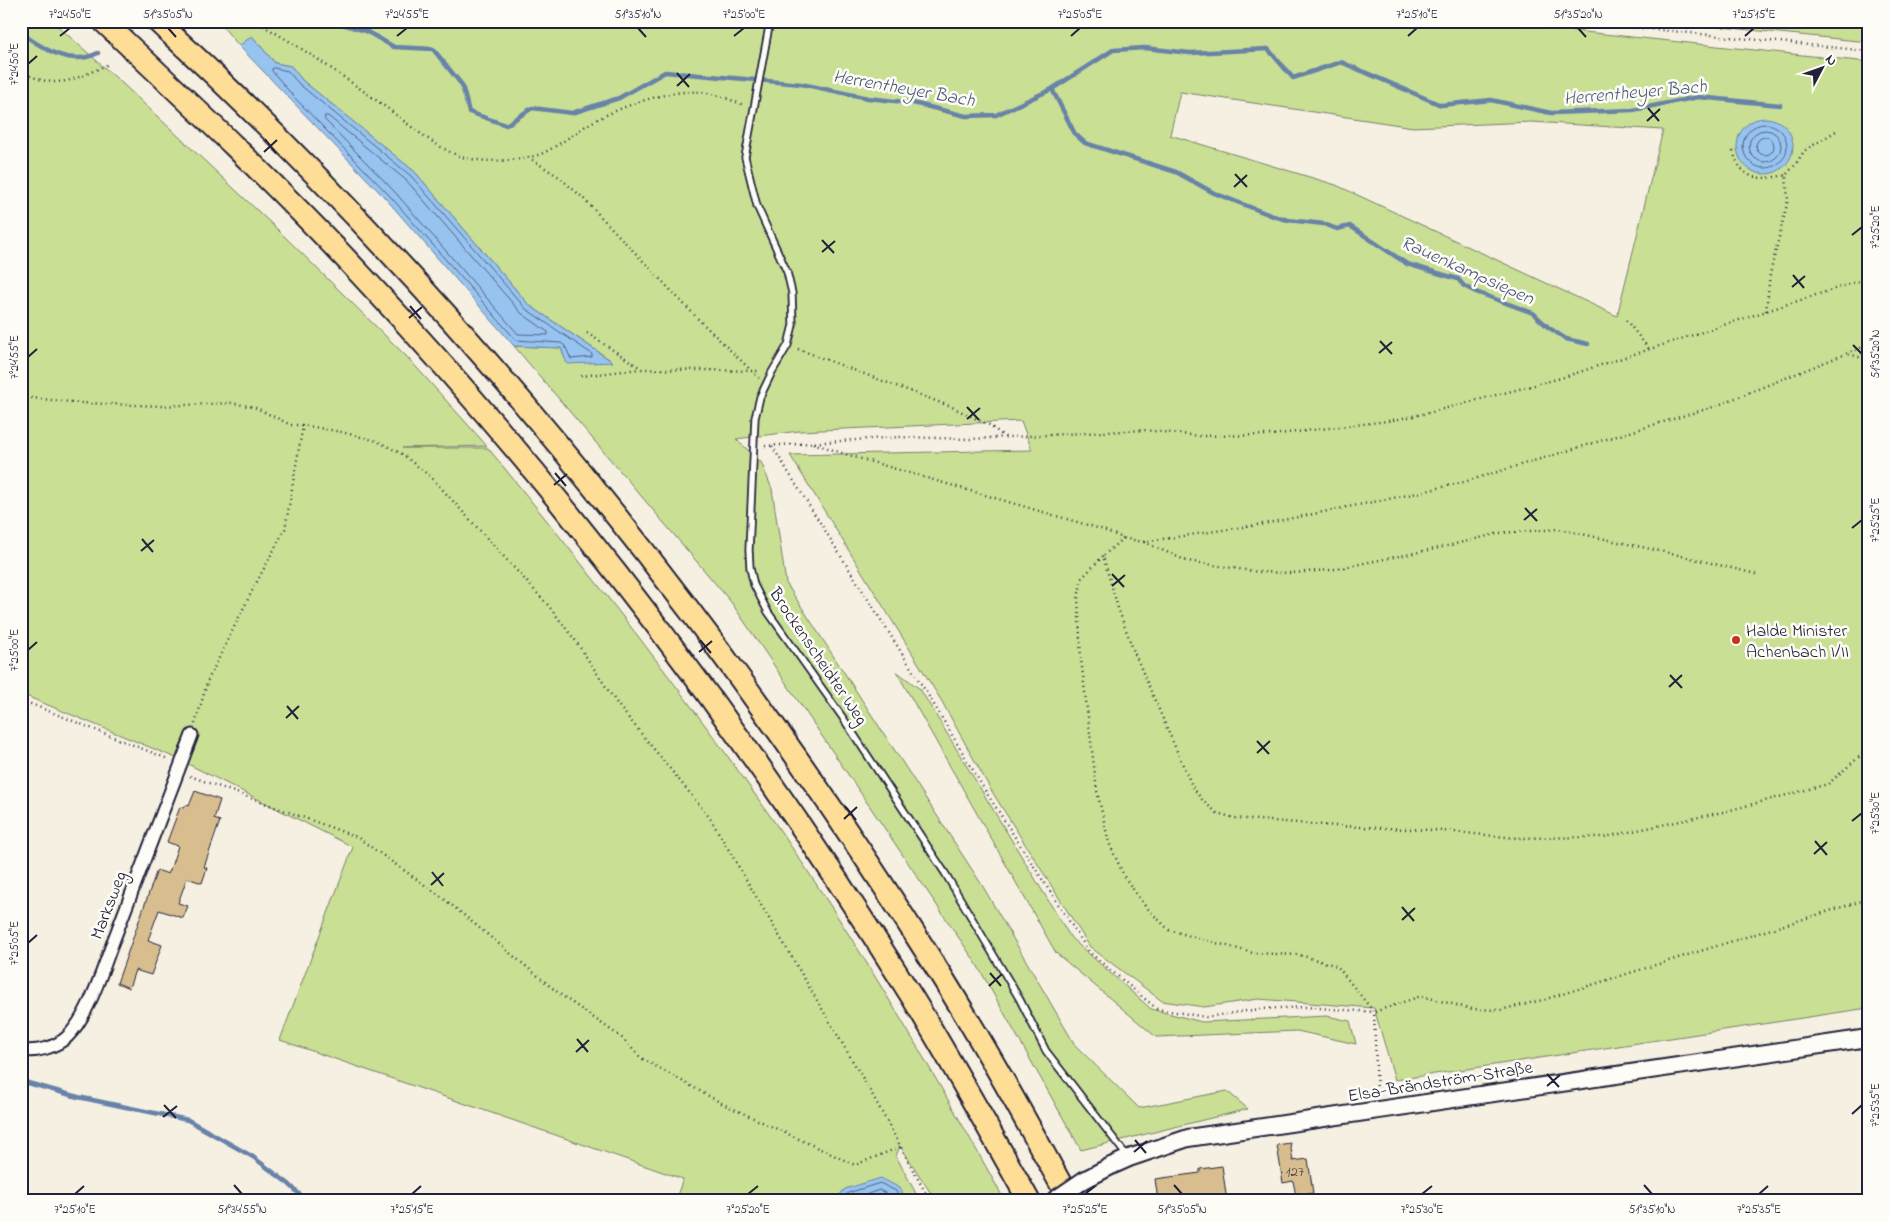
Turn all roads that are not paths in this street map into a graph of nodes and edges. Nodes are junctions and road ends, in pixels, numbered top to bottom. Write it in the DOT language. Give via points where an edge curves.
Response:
graph roads {
  1 [pos="102,21"];
  2 [pos="157,21"];
  3 [pos="770,21"];
  4 [pos="192,735"];
  5 [pos="1868,1038"];
  6 [pos="21,1050"];
  7 [pos="1128,1158"];
  8 [pos="1029,1201"];
  9 [pos="1052,1201"];
  10 [pos="1070,1201"];
  1 -- 8 [label="highway" via="238,149 361,276 514,447 654,622 792,812 862,918 915,1002"];
  2 -- 10 [label="highway" via="269,129 411,276 618,518 745,684 857,845 941,976"];
  3 -- 7 [label="lane, Brockenscheidter Weg" via="745,157 757,206 787,272 792,293 793,325 788,345 760,397 755,418 749,550 754,585 768,612 843,718 945,873 1010,982 1046,1051"];
  4 -- 6 [label="street, Marksweg" via="79,1023 66,1038 50,1048 29,1052"];
  5 -- 7 [label="street, Elsa-Brändström-Straße" via="1188,1138"];
  7 -- 9 [label="street, Elsa-Brändström-Straße, bridge" via="1084,1180"];
}
